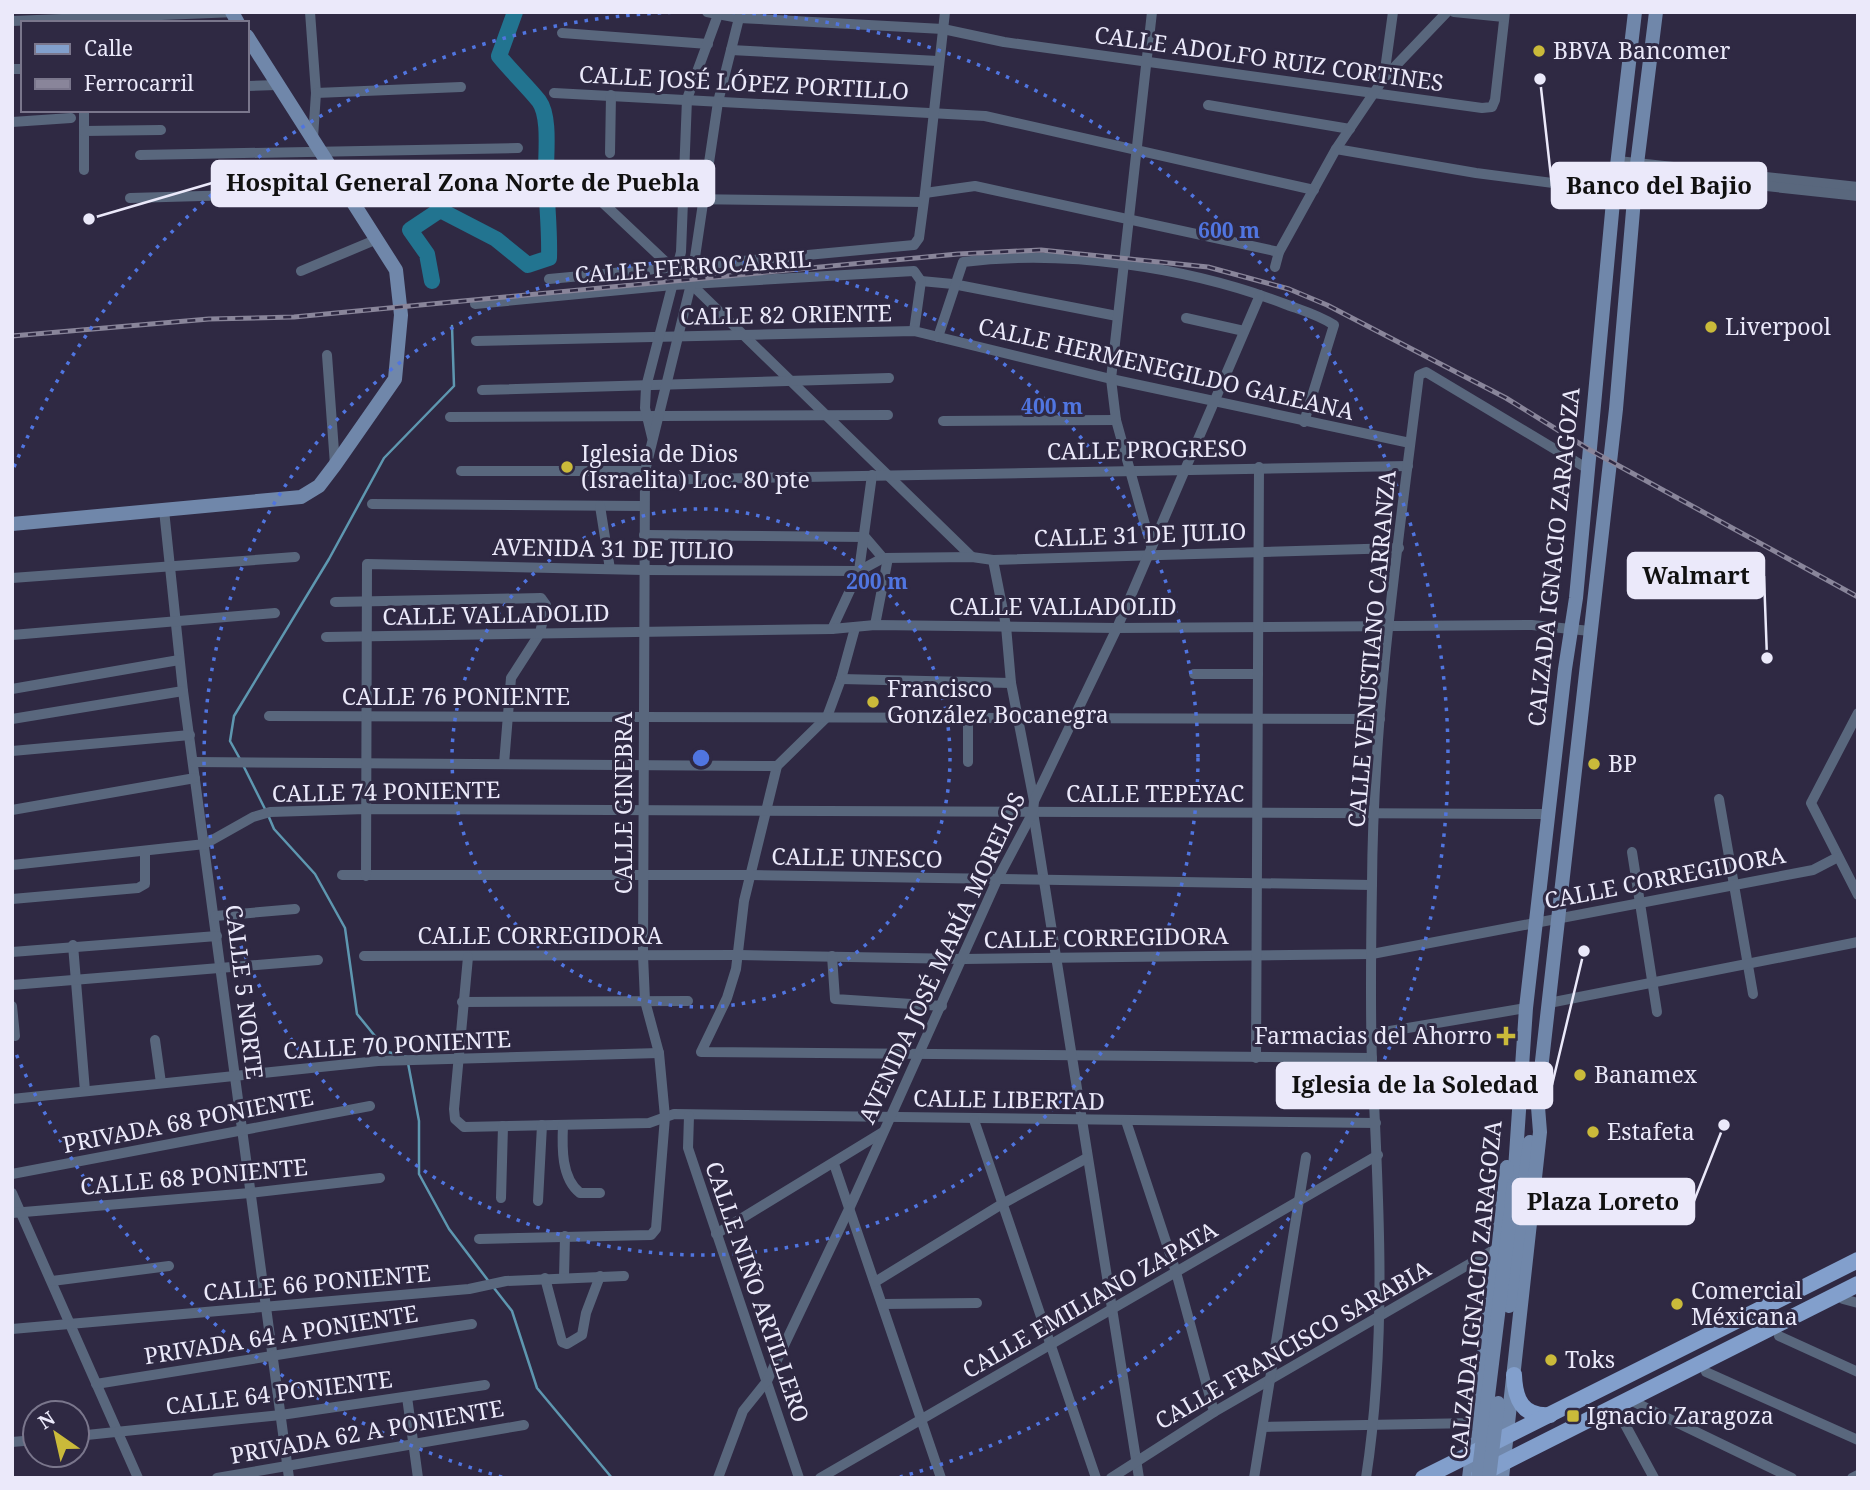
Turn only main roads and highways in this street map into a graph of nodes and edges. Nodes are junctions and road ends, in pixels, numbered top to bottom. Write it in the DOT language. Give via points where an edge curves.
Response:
graph roads {
  1 [pos="1635,12"];
  2 [pos="1656,12"];
  3 [pos="248,38"];
  4 [pos="12,524"];
  5 [pos="1576,598"];
  6 [pos="1590,627"];
  7 [pos="1518,1107"];
  8 [pos="1538,1107"];
  9 [pos="1519,1185"];
  10 [pos="1858,1260"];
  11 [pos="1858,1284"];
  12 [pos="1487,1333"];
  13 [pos="1519,1338"];
  14 [pos="1514,1375"];
  15 [pos="1552,1415"];
  16 [pos="1507,1437"];
  17 [pos="1470,1453"];
  18 [pos="1503,1471"];
  19 [pos="1423,1478"];
  20 [pos="1474,1478"];
  21 [pos="1489,1478"];
  1 -- 5 [label="main road, CALZADA IGNACIO ZARAGOZA"];
  2 -- 6 [label="main road, CALZADA IGNACIO ZARAGOZA"];
  3 -- 4 [label="main road" via="396,270 401,315 395,379 319,486 301,498"];
  5 -- 6 [label="main road"];
  5 -- 7 [label="main road, CALZADA IGNACIO ZARAGOZA"];
  6 -- 8 [label="main road, CALZADA IGNACIO ZARAGOZA"];
  7 -- 9 [label="main road, CALZADA IGNACIO ZARAGOZA"];
  7 -- 12 [label="main road, CALZADA IGNACIO ZARAGOZA" via="1511,1131"];
  8 -- 9 [label="main road, CALZADA IGNACIO ZARAGOZA"];
  8 -- 13 [label="main road, CALZADA IGNACIO ZARAGOZA" via="1540,1132"];
  9 -- 20 [label="main road, CALZADA IGNACIO ZARAGOZA, bridge"];
  9 -- 21 [label="main road, CALZADA IGNACIO ZARAGOZA, bridge"];
  10 -- 15 [label="main road"];
  11 -- 18 [label="main road" via="1630,1400"];
  12 -- 13 [label="main road" via="1495,1348 1503,1352"];
  12 -- 17 [label="main road, CALZADA IGNACIO ZARAGOZA"];
  13 -- 14 [label="main road, CALZADA IGNACIO ZARAGOZA"];
  14 -- 15 [label="main road" via="1520,1405 1532,1414"];
  14 -- 16 [label="main road, CALZADA IGNACIO ZARAGOZA"];
  15 -- 16 [label="main road"];
  16 -- 17 [label="main road"];
  16 -- 18 [label="main road, CALZADA IGNACIO ZARAGOZA"];
  17 -- 19 [label="main road"];
  17 -- 20 [label="main road, CALZADA IGNACIO ZARAGOZA"];
  18 -- 20 [label="main road"];
}
